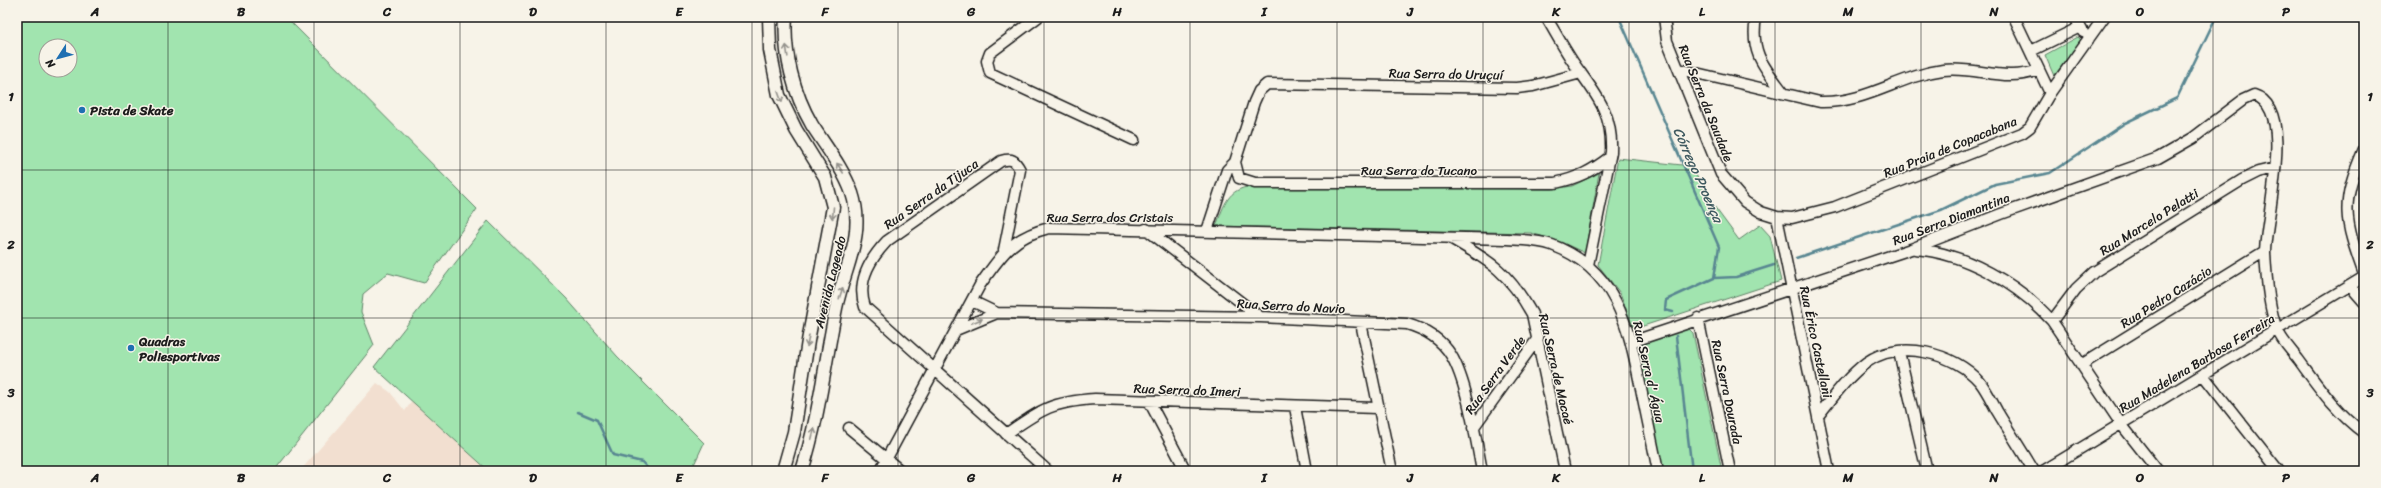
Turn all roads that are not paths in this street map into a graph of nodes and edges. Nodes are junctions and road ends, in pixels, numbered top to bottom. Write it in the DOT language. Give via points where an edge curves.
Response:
graph roads {
  1 [pos="769,17"];
  2 [pos="786,17"];
  3 [pos="1038,17"];
  4 [pos="1546,17"];
  5 [pos="1664,17"];
  6 [pos="1756,17"];
  7 [pos="2014,17"];
  8 [pos="2075,17"];
  9 [pos="2104,17"];
  10 [pos="2080,27"];
  11 [pos="2086,40"];
  12 [pos="2031,51"];
  13 [pos="1679,69"];
  14 [pos="2039,70"];
  15 [pos="1581,73"];
  16 [pos="1783,92"];
  17 [pos="2050,93"];
  18 [pos="1134,140"];
  19 [pos="2364,149"];
  20 [pos="1610,157"];
  21 [pos="1235,162"];
  22 [pos="2275,168"];
  23 [pos="1777,217"];
  24 [pos="1146,229"];
  25 [pos="1207,231"];
  26 [pos="1451,238"];
  27 [pos="1912,249"];
  28 [pos="1004,250"];
  29 [pos="2265,251"];
  30 [pos="1588,265"];
  31 [pos="2364,275"];
  32 [pos="2350,286"];
  33 [pos="1791,287"];
  34 [pos="972,301"];
  35 [pos="2364,302"];
  36 [pos="997,313"];
  37 [pos="1260,317"];
  38 [pos="1698,318"];
  39 [pos="2052,321"];
  40 [pos="1361,323"];
  41 [pos="956,330"];
  42 [pos="2277,330"];
  43 [pos="1538,338"];
  44 [pos="1631,342"];
  45 [pos="1899,352"];
  46 [pos="2081,364"];
  47 [pos="934,371"];
  48 [pos="2203,375"];
  49 [pos="1150,403"];
  50 [pos="1295,406"];
  51 [pos="1377,408"];
  52 [pos="1818,416"];
  53 [pos="2121,424"];
  54 [pos="849,428"];
  55 [pos="1473,428"];
  56 [pos="2364,433"];
  57 [pos="1006,434"];
  58 [pos="886,458"];
  59 [pos="782,471"];
  60 [pos="802,471"];
  61 [pos="880,471"];
  62 [pos="901,471"];
  63 [pos="1048,471"];
  64 [pos="1186,471"];
  65 [pos="1307,471"];
  66 [pos="1392,471"];
  67 [pos="1482,471"];
  68 [pos="1565,471"];
  69 [pos="1658,471"];
  70 [pos="1730,471"];
  71 [pos="1829,471"];
  72 [pos="1927,471"];
  73 [pos="2034,471"];
  74 [pos="2043,471"];
  75 [pos="2158,471"];
  76 [pos="2278,471"];
  1 -- 59 [label="main road, Avenida Lageado, one-way" via="770,50 779,95 796,130 826,177 833,207 794,432"];
  60 -- 2 [label="main road, Avenida Lageado, one-way" via="821,400 837,306 855,248 857,218 852,194 843,173 812,124 795,86 787,51"];
  3 -- 18 [label="street" via="990,53 987,61 990,72"];
  4 -- 15 [label="street"];
  5 -- 13 [label="street, Rua Serra da Saudade" via="1667,41"];
  6 -- 16 [label="street" via="1753,41 1756,52 1761,64"];
  7 -- 12 [label="street"];
  8 -- 10 [label="street"];
  9 -- 11 [label="street, Rua Praia de Copacabana"];
  10 -- 11 [label="street"];
  10 -- 12 [label="street"];
  11 -- 17 [label="street, Rua Praia de Copacabana"];
  12 -- 14 [label="street"];
  13 -- 16 [label="street"];
  13 -- 23 [label="street, Rua Serra da Saudade" via="1721,174 1745,202 1761,212"];
  14 -- 16 [label="street" via="2025,75 2002,76 1943,70 1923,74 1852,100 1837,102 1820,102"];
  14 -- 17 [label="street"];
  15 -- 20 [label="street" via="1606,111 1612,134"];
  15 -- 21 [label="street, Rua Serra do Uruçuí" via="1517,88 1267,84 1259,91 1254,102"];
  17 -- 23 [label="street, Rua Praia de Copacabana" via="2030,127 2022,133 1835,208 1792,218"];
  19 -- 31 [label="street" via="2348,190 2347,213 2352,239"];
  20 -- 21 [label="street, Rua Serra do Tucano" via="1591,172 1555,183 1256,183 1239,178"];
  20 -- 30 [label="street"];
  21 -- 25 [label="street, Rua Serra do Uruçuí" via="1227,170"];
  22 -- 27 [label="street, Rua Serra Diamantina" via="2276,130 2272,114 2265,101 2251,95 2193,138 2158,158"];
  22 -- 29 [label="street"];
  22 -- 39 [label="street, Rua Marcelo Pelatti" via="2258,172 2242,180 2094,272 2076,289"];
  23 -- 33 [label="street, Rua Érico Castellani"];
  24 -- 25 [label="street, Rua Serra dos Cristais"];
  24 -- 28 [label="street, Rua Serra dos Cristais" via="1049,228 1024,237"];
  24 -- 37 [label="street"];
  25 -- 26 [label="street, Rua Serra dos Cristais"];
  26 -- 30 [label="street, Rua Serra d' Água" via="1507,239 1552,245"];
  26 -- 43 [label="street, Rua Serra de Macaé" via="1501,270 1520,293 1532,314"];
  27 -- 33 [label="street, Rua Serra Diamantina"];
  27 -- 39 [label="street" via="1934,251 1957,258 1984,271 2039,306"];
  28 -- 34 [label="street, Rua Serra dos Cristais"];
  28 -- 47 [label="street, Rua Serra da Tijuca" via="1020,170 1016,162 1010,159 1001,161 902,228 874,256 863,284 862,299 865,307"];
  29 -- 42 [label="street" via="2271,305"];
  29 -- 46 [label="street, Rua Pedro Cazácio"];
  30 -- 44 [label="street, Rua Serra d' Água" via="1608,288 1619,307"];
  31 -- 32 [label="street, Rua Madelena Barbosa Ferreira"];
  32 -- 35 [label="street"];
  32 -- 42 [label="street, Rua Madelena Barbosa Ferreira"];
  33 -- 38 [label="street, Rua Serra Diamantina"];
  33 -- 52 [label="street, Rua Érico Castellani"];
  34 -- 36 [label="street, Rua Serra do Navio"];
  34 -- 41 [label="street, Rua Serra dos Cristais"];
  36 -- 37 [label="street, Rua Serra do Navio"];
  41 -- 36 [label="street, Rua Serra do Navio, one-way"];
  37 -- 40 [label="street, Rua Serra do Navio"];
  38 -- 44 [label="street, Rua Serra Diamantina"];
  38 -- 70 [label="street, Rua Serra Dourada"];
  39 -- 46 [label="street"];
  40 -- 51 [label="street"];
  40 -- 55 [label="street, Rua Serra do Navio" via="1407,324 1423,329 1440,342 1451,355 1460,377"];
  41 -- 47 [label="street, Rua Serra dos Cristais"];
  42 -- 48 [label="street, Rua Madelena Barbosa Ferreira"];
  42 -- 56 [label="street" via="2333,406"];
  43 -- 55 [label="street, Rua Serra Verde"];
  43 -- 68 [label="street, Rua Serra de Macaé"];
  44 -- 69 [label="street, Rua Serra d' Água"];
  45 -- 52 [label="street" via="1868,361 1852,374"];
  45 -- 72 [label="street"];
  45 -- 73 [label="street" via="1913,350 1944,357 1960,365 1980,382"];
  46 -- 53 [label="street"];
  47 -- 57 [label="street"];
  47 -- 58 [label="street, Rua Serra dos Cristais"];
  48 -- 53 [label="street, Rua Madelena Barbosa Ferreira"];
  48 -- 76 [label="street"];
  49 -- 50 [label="street, Rua Serra do Imeri"];
  49 -- 57 [label="street, Rua Serra do Imeri" via="1096,399 1053,405"];
  49 -- 64 [label="street"];
  50 -- 51 [label="street, Rua Serra do Imeri"];
  50 -- 65 [label="street"];
  51 -- 66 [label="street"];
  52 -- 71 [label="street, Rua Érico Castellani"];
  53 -- 74 [label="street, Rua Madelena Barbosa Ferreira"];
  53 -- 75 [label="street"];
  54 -- 58 [label="street"];
  55 -- 67 [label="street, Rua Serra do Navio"];
  57 -- 63 [label="street"];
  58 -- 61 [label="street, Rua Serra dos Cristais"];
  58 -- 62 [label="street"];
}
